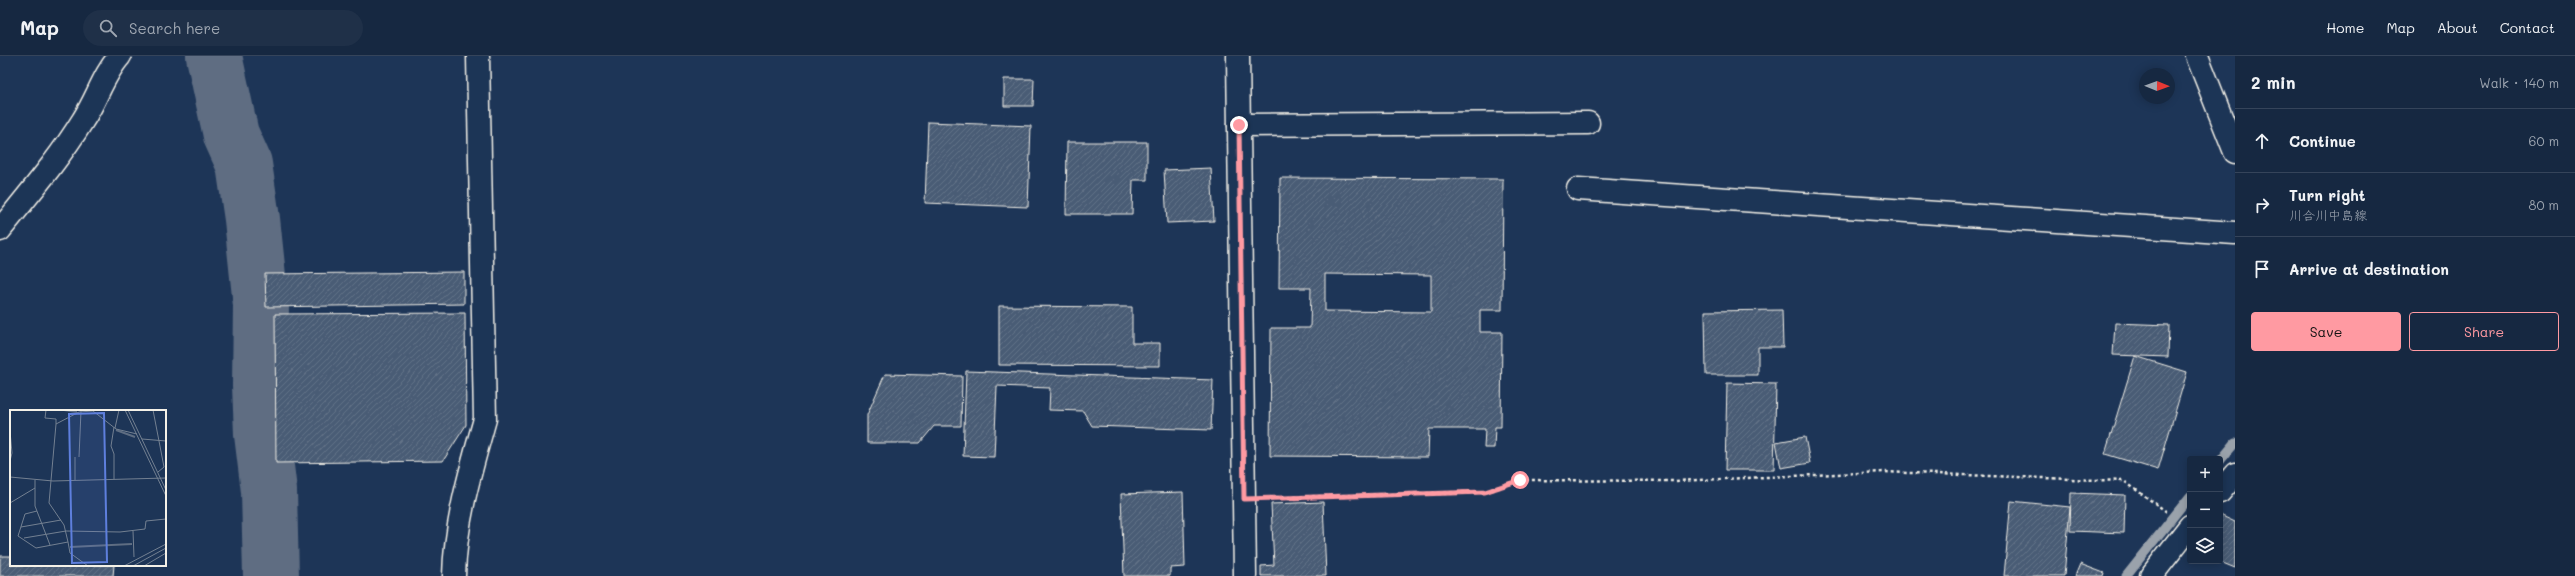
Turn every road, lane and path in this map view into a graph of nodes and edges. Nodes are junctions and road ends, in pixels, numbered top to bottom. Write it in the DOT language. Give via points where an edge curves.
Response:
graph roads {
  1 [pos="120,56"];
  2 [pos="478,56"];
  3 [pos="1238,56"];
  4 [pos="2197,56"];
  5 [pos="1588,123"];
  6 [pos="1239,125"];
  7 [pos="2235,152"];
  8 [pos="1578,189"];
  9 [pos="0,230"];
  10 [pos="2235,233"];
  11 [pos="2235,474"];
  12 [pos="2223,488"];
  13 [pos="1244,499"];
  14 [pos="2187,526"];
  15 [pos="2188,528"];
  16 [pos="454,576"];
  17 [pos="1245,576"];
  18 [pos="2151,576"];
  1 -- 9 [label="street" via="109,68 84,119 45,174"];
  2 -- 16 [label="street" via="485,419 469,477 454,558"];
  3 -- 6 [label="street"];
  4 -- 7 [label="street"];
  5 -- 6 [label="street"];
  6 -- 13 [label="street"];
  8 -- 10 [label="street"];
  11 -- 12 [label="street"];
  13 -- 14 [label="path" via="1485,492 1520,480 1676,481 1883,472 2124,481"];
  13 -- 17 [label="street"];
  15 -- 18 [label="street"];
}
